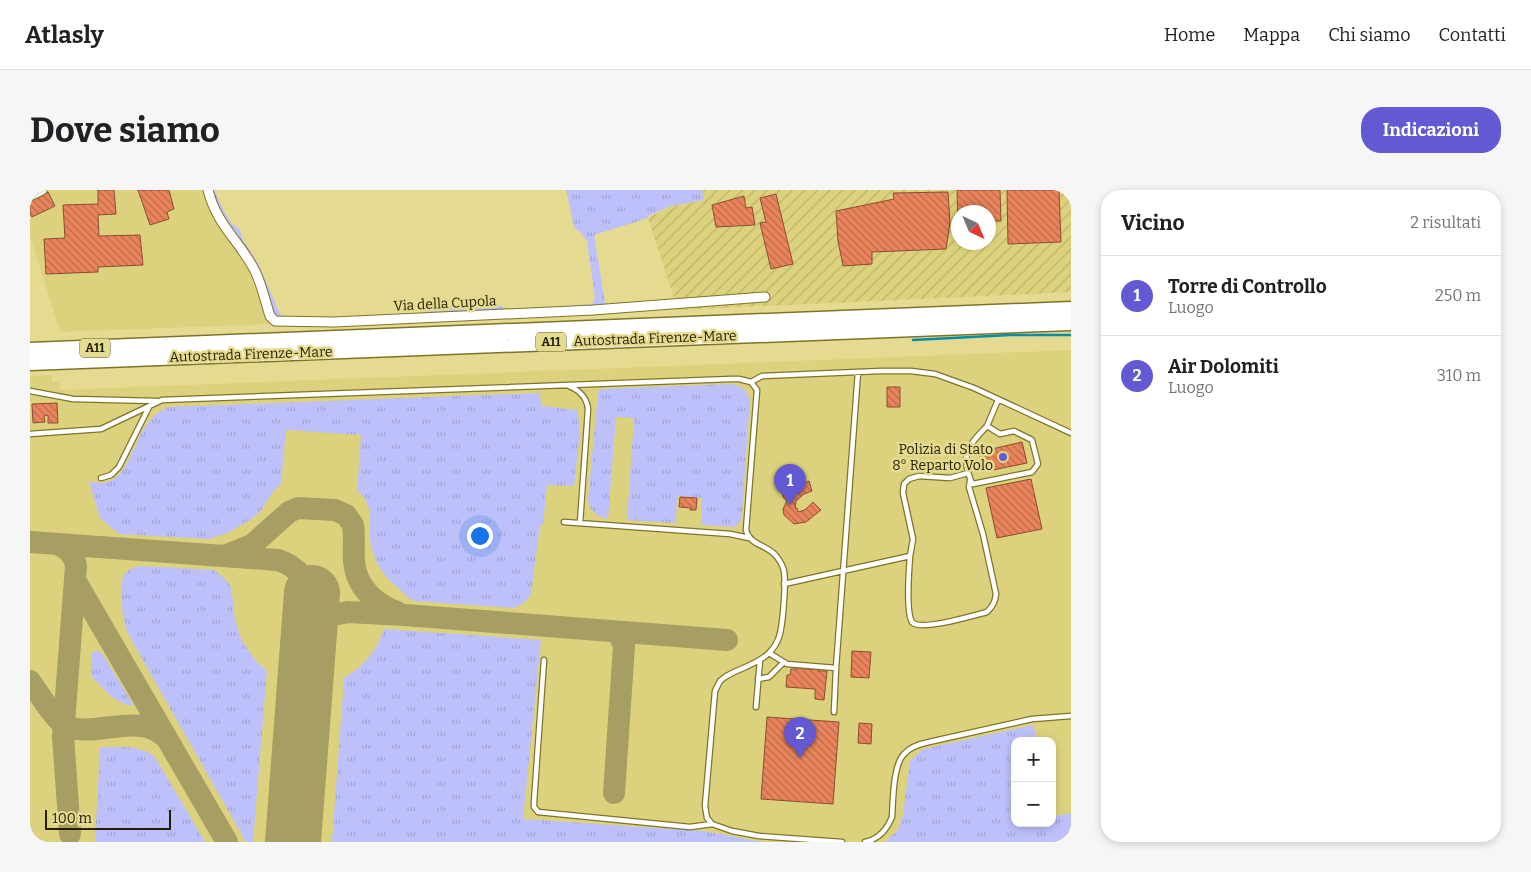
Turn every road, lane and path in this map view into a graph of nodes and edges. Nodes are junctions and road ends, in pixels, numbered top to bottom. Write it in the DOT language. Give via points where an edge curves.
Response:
graph roads {
  1 [pos="42,190"];
  2 [pos="208,190"];
  3 [pos="30,196"];
  4 [pos="766,297"];
  5 [pos="1071,310"];
  6 [pos="1071,322"];
  7 [pos="30,351"];
  8 [pos="30,362"];
  9 [pos="858,372"];
  10 [pos="752,382"];
  11 [pos="565,385"];
  12 [pos="30,391"];
  13 [pos="998,400"];
  14 [pos="157,402"];
  15 [pos="149,407"];
  16 [pos="987,426"];
  17 [pos="1071,433"];
  18 [pos="30,434"];
  19 [pos="968,473"];
  20 [pos="101,478"];
  21 [pos="970,481"];
  22 [pos="564,522"];
  23 [pos="580,523"];
  24 [pos="749,538"];
  25 [pos="910,556"];
  26 [pos="843,570"];
  27 [pos="784,584"];
  28 [pos="769,653"];
  29 [pos="544,660"];
  30 [pos="760,660"];
  31 [pos="783,663"];
  32 [pos="836,668"];
  33 [pos="758,678"];
  34 [pos="756,707"];
  35 [pos="834,712"];
  36 [pos="1071,716"];
  37 [pos="712,824"];
  38 [pos="842,842"];
  39 [pos="865,842"];
  1 -- 3 [label="street"];
  2 -- 4 [label="street, Via della Cupola" via="220,220 255,272 270,316 275,321 334,322 600,310"];
  5 -- 7 [label="highway, Autostrada Firenze-Mare / A11"];
  6 -- 8 [label="highway, Autostrada Firenze-Mare / A11"];
  9 -- 10 [label="lane" via="762,376"];
  9 -- 13 [label="lane" via="935,374"];
  9 -- 26 [label="lane"];
  10 -- 11 [label="lane" via="731,379"];
  10 -- 24 [label="lane" via="757,390 746,527"];
  11 -- 14 [label="lane"];
  11 -- 23 [label="lane" via="577,390 588,406"];
  12 -- 14 [label="lane" via="73,399"];
  13 -- 16 [label="lane"];
  13 -- 17 [label="lane"];
  14 -- 15 [label="lane"];
  15 -- 18 [label="lane" via="101,429"];
  15 -- 20 [label="lane" via="119,466 112,475"];
  16 -- 19 [label="lane" via="966,452"];
  16 -- 21 [label="lane" via="1000,434 1014,431 1032,440 1038,464 1032,472 977,484"];
  19 -- 21 [label="lane"];
  19 -- 25 [label="lane" via="950,478 919,476 904,484 913,539"];
  21 -- 25 [label="lane" via="996,594 992,607 987,612 928,626 917,625 912,621 909,610"];
  22 -- 23 [label="lane"];
  23 -- 24 [label="lane"];
  24 -- 27 [label="lane" via="777,557 784,573"];
  25 -- 26 [label="lane"];
  26 -- 27 [label="lane"];
  26 -- 32 [label="lane"];
  27 -- 28 [label="lane" via="779,637"];
  28 -- 30 [label="lane"];
  28 -- 31 [label="lane"];
  29 -- 37 [label="lane" via="534,802 538,812 690,827"];
  30 -- 33 [label="lane"];
  30 -- 37 [label="lane" via="725,677 713,695 704,806"];
  31 -- 32 [label="lane"];
  31 -- 33 [label="lane" via="770,677"];
  32 -- 35 [label="lane"];
  33 -- 34 [label="lane"];
  36 -- 39 [label="lane" via="1032,720 912,747 899,761 889,824 878,837"];
  37 -- 38 [label="lane" via="759,836"];
}
